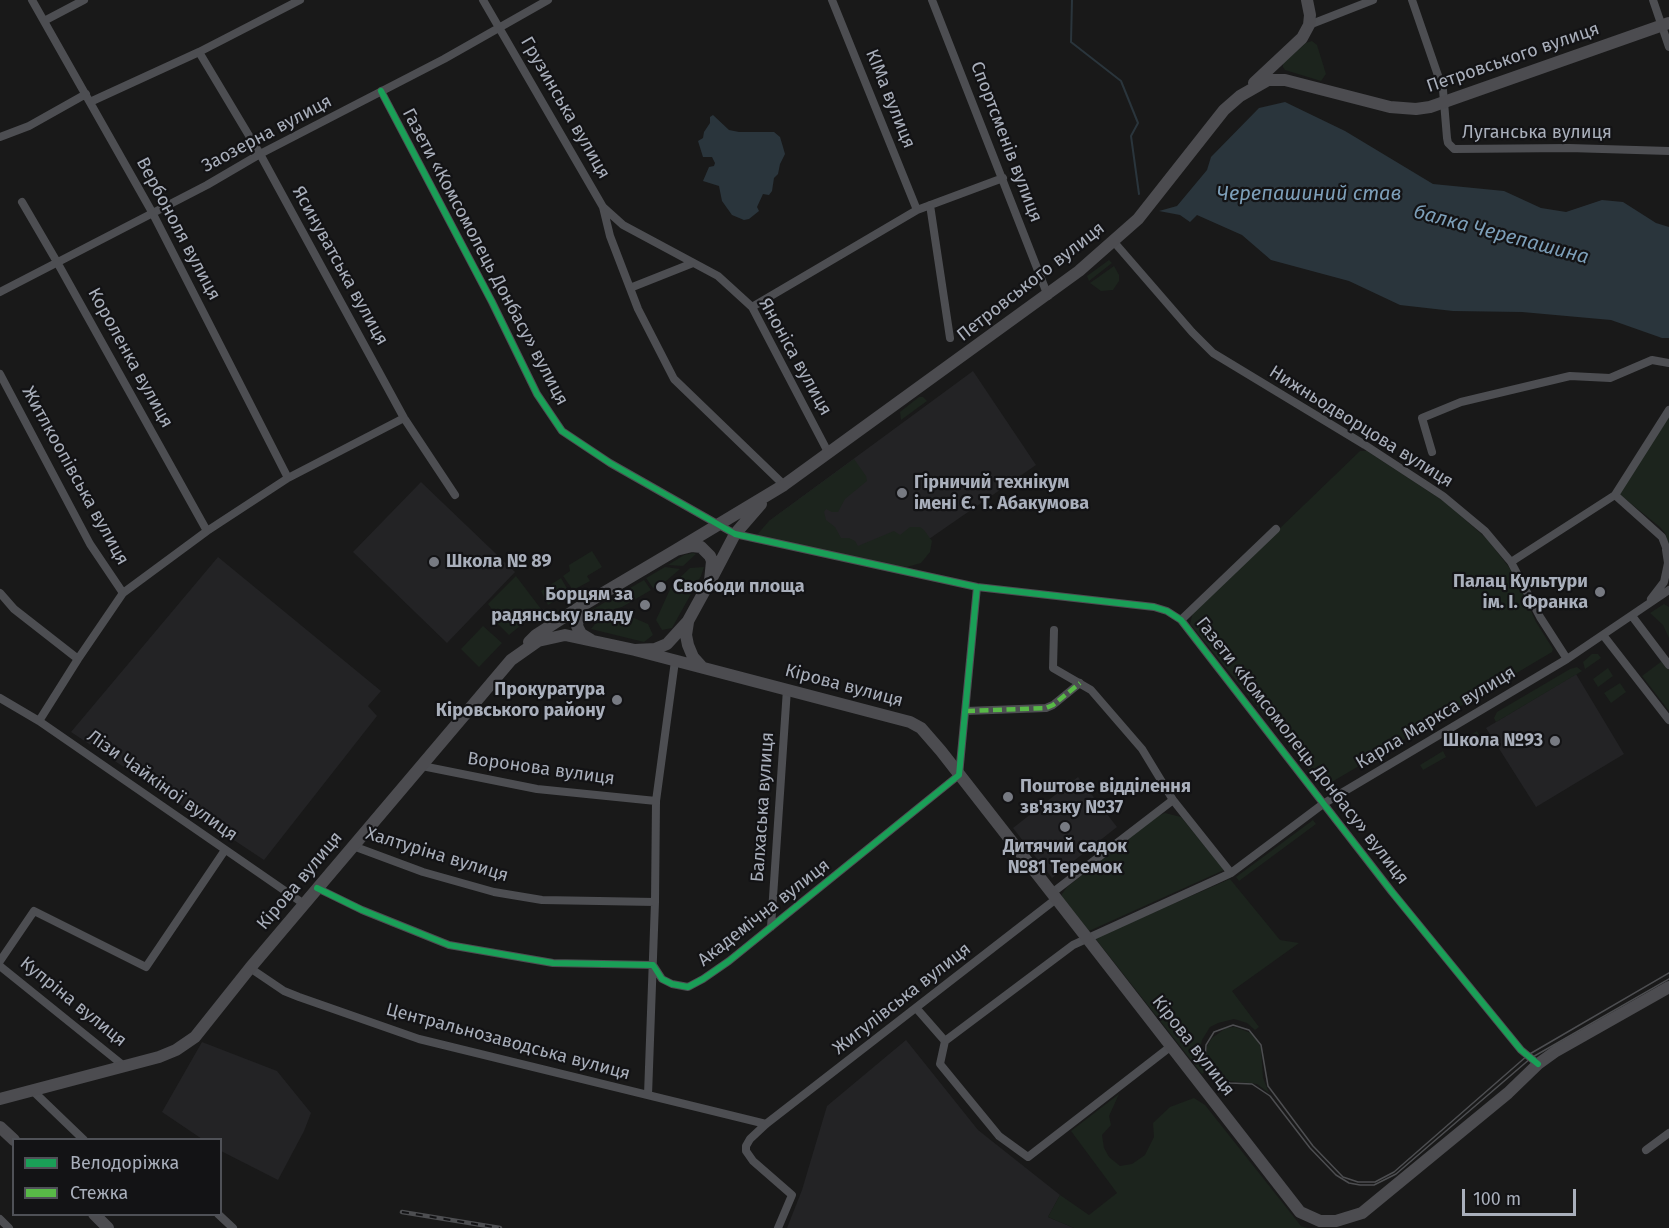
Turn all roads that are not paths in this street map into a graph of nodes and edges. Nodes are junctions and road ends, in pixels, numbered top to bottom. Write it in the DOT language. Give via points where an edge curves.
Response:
graph roads {
  1 [pos="32,0"];
  2 [pos="84,0"];
  3 [pos="300,0"];
  4 [pos="483,0"];
  5 [pos="548,0"];
  6 [pos="832,0"];
  7 [pos="932,0"];
  8 [pos="1307,0"];
  9 [pos="1373,0"];
  10 [pos="1412,0"];
  11 [pos="1653,0"];
  12 [pos="44,21"];
  13 [pos="1666,24"];
  14 [pos="1309,25"];
  15 [pos="500,27"];
  16 [pos="1669,47"];
  17 [pos="199,52"];
  18 [pos="381,91"];
  19 [pos="1240,96"];
  20 [pos="88,98"];
  21 [pos="1444,103"];
  22 [pos="0,137"];
  23 [pos="1669,151"];
  24 [pos="261,154"];
  25 [pos="1003,178"];
  26 [pos="22,202"];
  27 [pos="930,205"];
  28 [pos="603,207"];
  29 [pos="917,210"];
  30 [pos="152,212"];
  31 [pos="623,225"];
  32 [pos="609,234"];
  33 [pos="1113,242"];
  34 [pos="57,262"];
  35 [pos="693,263"];
  36 [pos="630,288"];
  37 [pos="0,292"];
  38 [pos="1048,296"];
  39 [pos="752,307"];
  40 [pos="638,309"];
  41 [pos="950,338"];
  42 [pos="1669,363"];
  43 [pos="0,374"];
  44 [pos="1669,410"];
  45 [pos="404,418"];
  46 [pos="1432,452"];
  47 [pos="829,454"];
  48 [pos="288,478"];
  49 [pos="784,485"];
  50 [pos="455,495"];
  51 [pos="1615,495"];
  52 [pos="768,496"];
  53 [pos="718,525"];
  54 [pos="1276,529"];
  55 [pos="207,531"];
  56 [pos="735,534"];
  57 [pos="676,550"];
  58 [pos="1667,552"];
  59 [pos="1511,562"];
  60 [pos="710,581"];
  61 [pos="977,587"];
  62 [pos="1669,590"];
  63 [pos="0,593"];
  64 [pos="123,593"];
  65 [pos="583,605"];
  66 [pos="1646,606"];
  67 [pos="1632,616"];
  68 [pos="1181,620"];
  69 [pos="688,621"];
  70 [pos="1054,630"];
  71 [pos="1603,635"];
  72 [pos="591,640"];
  73 [pos="635,650"];
  74 [pos="78,658"];
  75 [pos="1567,659"];
  76 [pos="511,660"];
  77 [pos="675,660"];
  78 [pos="1669,665"];
  79 [pos="702,667"];
  80 [pos="1080,683"];
  81 [pos="787,689"];
  82 [pos="0,698"];
  83 [pos="966,711"];
  84 [pos="1669,720"];
  85 [pos="39,722"];
  86 [pos="422,766"];
  87 [pos="959,775"];
  88 [pos="1173,800"];
  89 [pos="656,801"];
  90 [pos="1323,804"];
  91 [pos="353,846"];
  92 [pos="225,850"];
  93 [pos="1230,873"];
  94 [pos="317,888"];
  95 [pos="1054,896"];
  96 [pos="655,902"];
  97 [pos="304,904"];
  98 [pos="771,927"];
  99 [pos="1088,938"];
  100 [pos="0,962"];
  101 [pos="653,965"];
  102 [pos="0,966"];
  103 [pos="250,968"];
  104 [pos="1669,987"];
  105 [pos="917,1009"];
  106 [pos="945,1041"];
  107 [pos="1170,1047"];
  108 [pos="1538,1064"];
  109 [pos="124,1066"];
  110 [pos="33,1091"];
  111 [pos="648,1095"];
  112 [pos="0,1099"];
  113 [pos="766,1124"];
  114 [pos="0,1127"];
  115 [pos="1669,1134"];
  116 [pos="12,1138"];
  117 [pos="82,1138"];
  118 [pos="1646,1150"];
  119 [pos="95,1216"];
  120 [pos="219,1216"];
  121 [pos="0,1220"];
  122 [pos="9,1228"];
  123 [pos="108,1228"];
  124 [pos="232,1228"];
  125 [pos="778,1228"];
  1 -- 12 [label="street, Вербоноля вулиця"];
  2 -- 12 [label="street"];
  3 -- 17 [label="street"];
  4 -- 15 [label="street, Грузинська вулиця"];
  5 -- 15 [label="street, Заозерна вулиця"];
  6 -- 29 [label="street, КІМа вулиця"];
  7 -- 25 [label="street, Спортсменів вулиця"];
  8 -- 14 [label="main road"];
  9 -- 14 [label="street"];
  10 -- 21 [label="street, Луганська вулиця"];
  11 -- 13 [label="street"];
  12 -- 20 [label="street, Вербоноля вулиця"];
  13 -- 16 [label="street"];
  13 -- 21 [label="main road, Петровського вулиця"];
  14 -- 19 [label="main road" via="1302,38"];
  15 -- 18 [label="street, Заозерна вулиця"];
  15 -- 28 [label="street, Грузинська вулиця"];
  17 -- 20 [label="street"];
  17 -- 24 [label="street, Ясинуватська вулиця"];
  18 -- 24 [label="street, Заозерна вулиця"];
  18 -- 53 [label="street, Газети «Комсомолець Донбасу» вулиця" via="537,394 562,431"];
  19 -- 21 [label="main road, Петровського вулиця" via="1268,80 1285,80 1390,107 1416,109"];
  19 -- 33 [label="main road, Петровського вулиця" via="1224,110 1138,219"];
  20 -- 22 [label="street"];
  20 -- 30 [label="street, Вербоноля вулиця"];
  21 -- 23 [label="street, Луганська вулиця" via="1448,144 1454,149"];
  24 -- 30 [label="street, Заозерна вулиця"];
  24 -- 45 [label="street, Ясинуватська вулиця"];
  25 -- 27 [label="street"];
  25 -- 38 [label="street, Спортсменів вулиця"];
  26 -- 34 [label="street, Короленка вулиця"];
  27 -- 29 [label="street"];
  27 -- 41 [label="street"];
  28 -- 31 [label="street, Яноніса вулиця"];
  28 -- 32 [label="street, Грузинська вулиця"];
  29 -- 39 [label="street"];
  30 -- 34 [label="street, Заозерна вулиця"];
  30 -- 48 [label="street, Вербоноля вулиця"];
  31 -- 32 [label="street"];
  31 -- 35 [label="street, Яноніса вулиця"];
  32 -- 36 [label="street, Грузинська вулиця"];
  32 -- 40 [label="street, Грузинська вулиця"];
  33 -- 38 [label="main road, Петровського вулиця"];
  33 -- 59 [label="street, Нижньодворцова вулиця" via="1213,353 1443,496 1485,531"];
  34 -- 37 [label="street, Заозерна вулиця"];
  34 -- 55 [label="street, Короленка вулиця"];
  35 -- 36 [label="street"];
  35 -- 39 [label="street, Яноніса вулиця" via="718,276"];
  36 -- 40 [label="street, Грузинська вулиця"];
  38 -- 47 [label="main road, Петровського вулиця"];
  39 -- 47 [label="street, Яноніса вулиця"];
  40 -- 49 [label="street, Грузинська вулиця" via="674,380"];
  42 -- 46 [label="street, Нижньодворцова вулиця" via="1652,360 1610,378 1570,376 1461,402 1422,418"];
  43 -- 64 [label="street, Житлкоопівська вулиця" via="90,544"];
  44 -- 51 [label="street"];
  45 -- 48 [label="street"];
  45 -- 50 [label="street, Ясинуватська вулиця"];
  47 -- 49 [label="main road, Петровського вулиця"];
  48 -- 55 [label="street"];
  49 -- 52 [label="main road, Петровського вулиця"];
  51 -- 58 [label="street" via="1662,537"];
  51 -- 59 [label="street"];
  52 -- 53 [label="main road"];
  52 -- 56 [label="main road, Кірова вулиця"];
  53 -- 56 [label="street, Газети «Комсомолець Донбасу» вулиця"];
  53 -- 57 [label="main road"];
  54 -- 68 [label="street"];
  55 -- 64 [label="street"];
  56 -- 60 [label="main road, Кірова вулиця"];
  56 -- 61 [label="street, Газети «Комсомолець Донбасу» вулиця"];
  57 -- 60 [label="main road" via="692,546 706,550 712,561"];
  57 -- 65 [label="main road"];
  58 -- 66 [label="street" via="1664,582"];
  59 -- 75 [label="street, Нижньодворцова вулиця"];
  60 -- 69 [label="main road, Кірова вулиця"];
  61 -- 68 [label="street, Газети «Комсомолець Донбасу» вулиця" via="1154,607"];
  61 -- 83 [label="street"];
  62 -- 66 [label="street, Карла Маркса вулиця"];
  63 -- 74 [label="street" via="14,609"];
  64 -- 74 [label="street"];
  65 -- 72 [label="main road" via="577,626"];
  65 -- 76 [label="main road" via="536,635"];
  66 -- 67 [label="street, Карла Маркса вулиця"];
  67 -- 71 [label="street, Карла Маркса вулиця"];
  67 -- 78 [label="street"];
  68 -- 90 [label="street, Газети «Комсомолець Донбасу» вулиця"];
  69 -- 73 [label="main road, Кірова вулиця" via="667,644"];
  69 -- 79 [label="main road" via="688,645"];
  70 -- 80 [label="street" via="1053,668"];
  71 -- 75 [label="street, Карла Маркса вулиця"];
  71 -- 84 [label="street"];
  72 -- 73 [label="main road, Кірова вулиця"];
  72 -- 76 [label="main road, Кірова вулиця" via="553,637 538,641"];
  73 -- 77 [label="main road, Кірова вулиця"];
  74 -- 85 [label="street"];
  75 -- 90 [label="street, Карла Маркса вулиця"];
  76 -- 86 [label="main road, Кірова вулиця"];
  77 -- 79 [label="main road, Кірова вулиця"];
  77 -- 89 [label="street"];
  79 -- 81 [label="main road, Кірова вулиця"];
  80 -- 83 [label="street" via="1046,708"];
  80 -- 88 [label="street" via="1091,690 1142,749"];
  81 -- 87 [label="main road, Кірова вулиця" via="915,724"];
  81 -- 98 [label="street, Балхаська вулиця"];
  82 -- 85 [label="street, Лізи Чайкіної вулиця"];
  83 -- 87 [label="street"];
  85 -- 92 [label="street, Лізи Чайкіної вулиця"];
  86 -- 89 [label="street, Воронова вулиця" via="537,789"];
  86 -- 91 [label="main road, Кірова вулиця"];
  87 -- 95 [label="main road, Кірова вулиця"];
  87 -- 98 [label="street, Академічна вулиця"];
  88 -- 93 [label="street"];
  88 -- 95 [label="street, Жигулівська вулиця"];
  89 -- 96 [label="street"];
  90 -- 93 [label="street, Карла Маркса вулиця"];
  90 -- 108 [label="street, Газети «Комсомолець Донбасу» вулиця" via="1521,1050"];
  91 -- 94 [label="main road, Кірова вулиця"];
  91 -- 96 [label="street, Халтуріна вулиця" via="423,872 494,892 542,900"];
  92 -- 97 [label="street, Лізи Чайкіної вулиця"];
  92 -- 100 [label="street" via="146,967 34,911"];
  93 -- 99 [label="street, Карла Маркса вулиця"];
  94 -- 97 [label="main road, Кірова вулиця"];
  94 -- 101 [label="street" via="449,945 553,963"];
  95 -- 99 [label="main road, Кірова вулиця"];
  95 -- 105 [label="street, Жигулівська вулиця"];
  96 -- 101 [label="street"];
  97 -- 103 [label="main road, Кірова вулиця"];
  98 -- 101 [label="street, Академічна вулиця" via="688,987 662,979"];
  99 -- 106 [label="street, Карла Маркса вулиця" via="1073,945"];
  99 -- 107 [label="main road, Кірова вулиця"];
  101 -- 111 [label="street"];
  102 -- 109 [label="street, Купріна вулиця"];
  103 -- 109 [label="main road, Кірова вулиця" via="195,1037 159,1057"];
  103 -- 111 [label="street, Центральнозаводська вулиця" via="284,991 419,1040"];
  104 -- 108 [label="main road, Кірова вулиця"];
  105 -- 106 [label="street"];
  105 -- 113 [label="street, Жигулівська вулиця"];
  106 -- 107 [label="street" via="940,1064 999,1136 1028,1157"];
  107 -- 108 [label="main road, Кірова вулиця" via="1300,1212 1320,1221 1362,1213"];
  109 -- 110 [label="main road, Кірова вулиця"];
  110 -- 112 [label="main road, Кірова вулиця"];
  110 -- 117 [label="street"];
  111 -- 113 [label="street, Центральнозаводська вулиця"];
  113 -- 125 [label="street, Жигулівська вулиця" via="746,1146 753,1161 792,1195"];
  114 -- 116 [label="main road"];
  115 -- 118 [label="street"];
  119 -- 123 [label="main road"];
  120 -- 124 [label="street"];
  121 -- 122 [label="street"];
}
